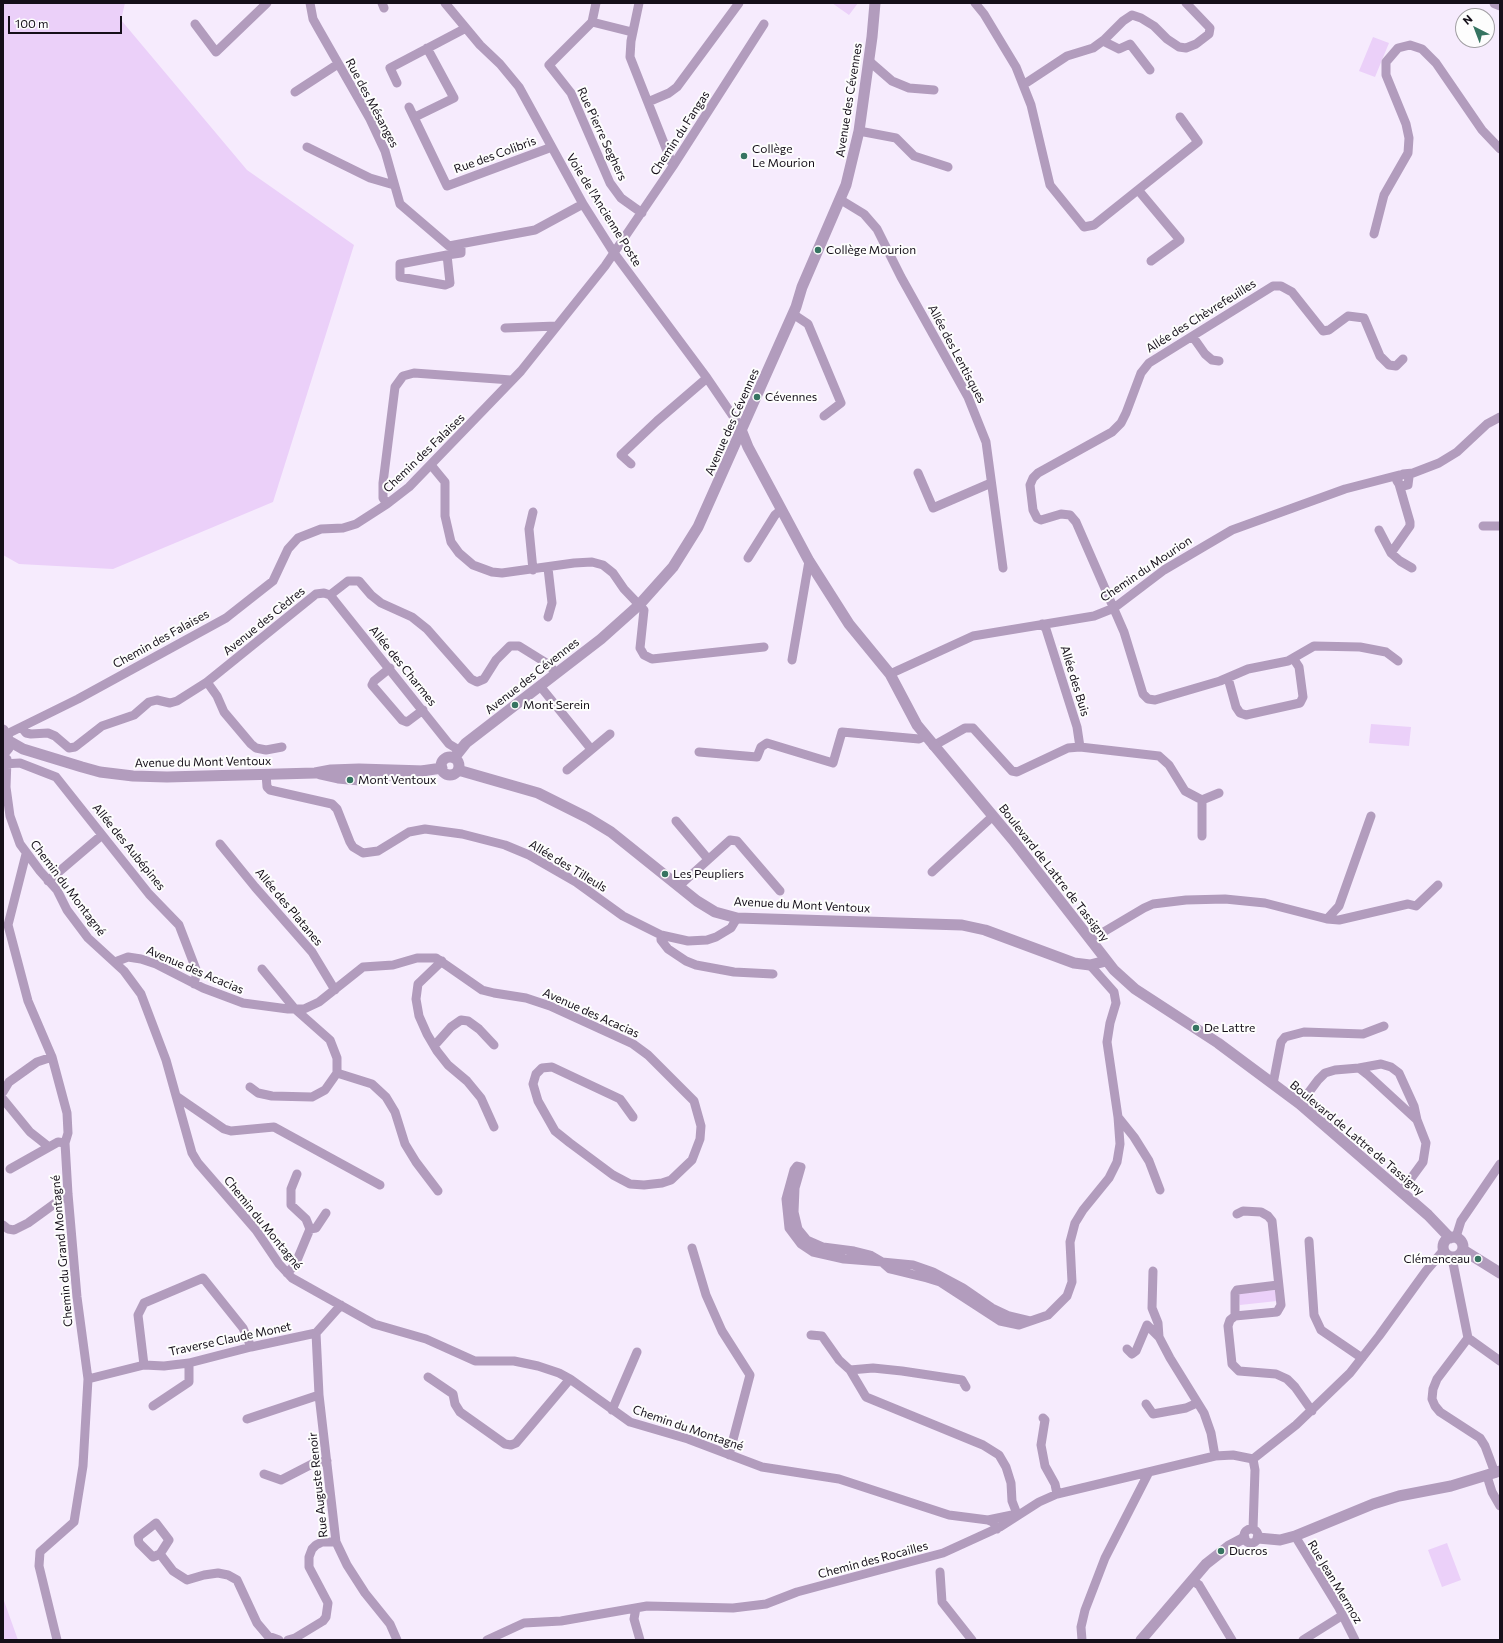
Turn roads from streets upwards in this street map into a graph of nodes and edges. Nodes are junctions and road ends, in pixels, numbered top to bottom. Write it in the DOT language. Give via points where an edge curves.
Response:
graph roads {
  1 [pos="267,3"];
  2 [pos="310,3"];
  3 [pos="445,3"];
  4 [pos="596,3"];
  5 [pos="639,3"];
  6 [pos="739,3"];
  7 [pos="875,3"];
  8 [pos="975,3"];
  9 [pos="1186,3"];
  10 [pos="1495,3"];
  11 [pos="1500,6"];
  12 [pos="592,22"];
  13 [pos="195,24"];
  14 [pos="764,24"];
  15 [pos="466,28"];
  16 [pos="632,32"];
  17 [pos="1103,41"];
  18 [pos="428,48"];
  19 [pos="868,61"];
  20 [pos="338,64"];
  21 [pos="1150,70"];
  22 [pos="397,83"];
  23 [pos="1023,85"];
  24 [pos="934,90"];
  25 [pos="295,92"];
  26 [pos="648,102"];
  27 [pos="409,107"];
  28 [pos="415,117"];
  29 [pos="1180,117"];
  30 [pos="859,131"];
  31 [pos="307,147"];
  32 [pos="552,147"];
  33 [pos="1500,149"];
  34 [pos="673,166"];
  35 [pos="948,167"];
  36 [pos="394,186"];
  37 [pos="1139,191"];
  38 [pos="841,200"];
  39 [pos="583,204"];
  40 [pos="642,213"];
  41 [pos="1374,234"];
  42 [pos="461,244"];
  43 [pos="614,253"];
  44 [pos="448,255"];
  45 [pos="1151,260"];
  46 [pos="793,314"];
  47 [pos="556,326"];
  48 [pos="505,328"];
  49 [pos="1193,337"];
  50 [pos="1403,360"];
  51 [pos="1219,361"];
  52 [pos="707,378"];
  53 [pos="512,380"];
  54 [pos="824,416"];
  55 [pos="1500,417"];
  56 [pos="742,432"];
  57 [pos="631,464"];
  58 [pos="431,465"];
  59 [pos="918,473"];
  60 [pos="1402,480"];
  61 [pos="991,482"];
  62 [pos="388,504"];
  63 [pos="781,510"];
  64 [pos="533,512"];
  65 [pos="1483,526"];
  66 [pos="1500,526"];
  67 [pos="1379,530"];
  68 [pos="1391,553"];
  69 [pos="748,558"];
  70 [pos="809,561"];
  71 [pos="548,568"];
  72 [pos="1003,568"];
  73 [pos="1412,568"];
  74 [pos="533,570"];
  75 [pos="330,595"];
  76 [pos="639,606"];
  77 [pos="1114,608"];
  78 [pos="548,617"];
  79 [pos="1042,624"];
  80 [pos="764,647"];
  81 [pos="1293,658"];
  82 [pos="792,660"];
  83 [pos="1398,661"];
  84 [pos="390,668"];
  85 [pos="556,673"];
  86 [pos="890,674"];
  87 [pos="1228,678"];
  88 [pos="207,682"];
  89 [pos="540,686"];
  90 [pos="423,710"];
  91 [pos="22,728"];
  92 [pos="610,734"];
  93 [pos="925,736"];
  94 [pos="933,746"];
  95 [pos="282,747"];
  96 [pos="1080,747"];
  97 [pos="6,748"];
  98 [pos="592,749"];
  99 [pos="699,752"];
  100 [pos="457,754"];
  101 [pos="442,768"];
  102 [pos="458,770"];
  103 [pos="567,770"];
  104 [pos="266,774"];
  105 [pos="3,776"];
  106 [pos="6,787"];
  107 [pos="1219,793"];
  108 [pos="1202,800"];
  109 [pos="993,816"];
  110 [pos="1371,816"];
  111 [pos="676,821"];
  112 [pos="102,835"];
  113 [pos="1202,836"];
  114 [pos="220,844"];
  115 [pos="26,854"];
  116 [pos="708,859"];
  117 [pos="932,872"];
  118 [pos="48,881"];
  119 [pos="1438,885"];
  120 [pos="679,886"];
  121 [pos="780,891"];
  122 [pos="737,918"];
  123 [pos="1327,919"];
  124 [pos="661,935"];
  125 [pos="1090,940"];
  126 [pos="442,961"];
  127 [pos="1106,961"];
  128 [pos="115,962"];
  129 [pos="1090,964"];
  130 [pos="262,969"];
  131 [pos="773,974"];
  132 [pos="194,984"];
  133 [pos="334,990"];
  134 [pos="295,1009"];
  135 [pos="1384,1026"];
  136 [pos="494,1045"];
  137 [pos="434,1046"];
  138 [pos="52,1056"];
  139 [pos="1359,1068"];
  140 [pos="337,1073"];
  141 [pos="1273,1084"];
  142 [pos="250,1087"];
  143 [pos="3,1092"];
  144 [pos="176,1096"];
  145 [pos="3,1099"];
  146 [pos="1300,1104"];
  147 [pos="633,1117"];
  148 [pos="1118,1117"];
  149 [pos="1417,1120"];
  150 [pos="494,1127"];
  151 [pos="65,1143"];
  152 [pos="49,1147"];
  153 [pos="1500,1164"];
  154 [pos="10,1169"];
  155 [pos="297,1174"];
  156 [pos="380,1185"];
  157 [pos="1160,1190"];
  158 [pos="438,1191"];
  159 [pos="1401,1192"];
  160 [pos="68,1194"];
  161 [pos="326,1213"];
  162 [pos="1237,1214"];
  163 [pos="3,1225"];
  164 [pos="310,1229"];
  165 [pos="1453,1238"];
  166 [pos="1309,1241"];
  167 [pos="692,1248"];
  168 [pos="1463,1250"];
  169 [pos="1448,1254"];
  170 [pos="882,1262"];
  171 [pos="1152,1271"];
  172 [pos="287,1273"];
  173 [pos="1500,1273"];
  174 [pos="1278,1285"];
  175 [pos="341,1304"];
  176 [pos="1235,1316"];
  177 [pos="316,1332"];
  178 [pos="811,1335"];
  179 [pos="1159,1337"];
  180 [pos="1468,1338"];
  181 [pos="250,1347"];
  182 [pos="1127,1349"];
  183 [pos="637,1352"];
  184 [pos="1362,1358"];
  185 [pos="1500,1361"];
  186 [pos="189,1363"];
  187 [pos="144,1365"];
  188 [pos="850,1370"];
  189 [pos="428,1377"];
  190 [pos="88,1379"];
  191 [pos="570,1379"];
  192 [pos="966,1387"];
  193 [pos="319,1395"];
  194 [pos="1197,1403"];
  195 [pos="1146,1404"];
  196 [pos="153,1406"];
  197 [pos="612,1410"];
  198 [pos="1312,1411"];
  199 [pos="1043,1418"];
  200 [pos="247,1419"];
  201 [pos="729,1455"];
  202 [pos="1215,1456"];
  203 [pos="1253,1458"];
  204 [pos="327,1461"];
  205 [pos="1149,1472"];
  206 [pos="264,1474"];
  207 [pos="1494,1474"];
  208 [pos="1057,1494"];
  209 [pos="1500,1506"];
  210 [pos="1017,1514"];
  211 [pos="988,1520"];
  212 [pos="997,1529"];
  213 [pos="1256,1533"];
  214 [pos="1295,1536"];
  215 [pos="1244,1538"];
  216 [pos="336,1542"];
  217 [pos="160,1554"];
  218 [pos="940,1572"];
  219 [pos="1192,1580"];
  220 [pos="636,1608"];
  221 [pos="1343,1615"];
  222 [pos="57,1640"];
  223 [pos="279,1640"];
  224 [pos="288,1640"];
  225 [pos="398,1640"];
  226 [pos="487,1640"];
  227 [pos="640,1640"];
  228 [pos="972,1640"];
  229 [pos="1082,1640"];
  230 [pos="1141,1640"];
  231 [pos="1232,1640"];
  232 [pos="1303,1640"];
  233 [pos="1355,1640"];
  1 -- 13 [label="street" via="216,52"];
  2 -- 20 [label="street, Rue des Mésanges" via="313,19"];
  3 -- 15 [label="street, Voie de l'Ancienne Poste"];
  4 -- 12 [label="street"];
  5 -- 16 [label="street"];
  6 -- 26 [label="street" via="677,87"];
  7 -- 19 [label="street, Avenue des Cévennes"];
  8 -- 23 [label="street" via="1000,39"];
  9 -- 17 [label="street" via="1210,28 1209,34 1196,44 1186,48 1178,47 1154,26 1132,15"];
  10 -- 11 [label="street"];
  12 -- 16 [label="street"];
  12 -- 40 [label="street, Rue Pierre Seghers" via="549,65 571,92 610,183 621,198"];
  14 -- 34 [label="street, Chemin du Fangas"];
  15 -- 18 [label="street"];
  15 -- 32 [label="street, Voie de l'Ancienne Poste" via="519,88"];
  16 -- 26 [label="street" via="630,57"];
  17 -- 21 [label="street" via="1119,49 1130,44"];
  17 -- 23 [label="street" via="1093,48 1067,56"];
  18 -- 22 [label="street" via="390,68"];
  18 -- 28 [label="street" via="454,98"];
  19 -- 24 [label="street" via="892,81 909,88"];
  19 -- 30 [label="street, Avenue des Cévennes"];
  20 -- 25 [label="street"];
  20 -- 36 [label="street, Rue des Mésanges" via="370,118 385,151"];
  23 -- 37 [label="street" via="1037,128 1050,185 1084,227 1094,225"];
  26 -- 34 [label="street"];
  27 -- 28 [label="street"];
  28 -- 32 [label="street, Rue des Colibris" via="447,186"];
  29 -- 37 [label="street" via="1198,142"];
  30 -- 35 [label="street" via="896,138 914,156"];
  30 -- 38 [label="street, Avenue des Cévennes"];
  31 -- 36 [label="street" via="370,178"];
  32 -- 39 [label="street, Voie de l'Ancienne Poste"];
  33 -- 41 [label="street" via="1482,130 1436,63 1422,49 1410,45 1398,48 1386,62 1386,75 1406,124 1409,138 1408,153 1384,195"];
  34 -- 40 [label="street, Chemin du Fangas"];
  36 -- 42 [label="street, Rue des Mésanges" via="404,208 449,246"];
  37 -- 45 [label="street" via="1180,240"];
  38 -- 46 [label="street, Avenue des Cévennes" via="802,287"];
  38 -- 61 [label="street, Allée des Lentisques" via="864,214 877,229 965,390 986,442"];
  39 -- 42 [label="street, Rue des Mésanges" via="535,230"];
  39 -- 43 [label="street, Voie de l'Ancienne Poste"];
  40 -- 43 [label="street, Chemin du Fangas"];
  42 -- 44 [label="street" via="461,253"];
  43 -- 47 [label="street, Chemin des Falaises"];
  43 -- 52 [label="street, Voie de l'Ancienne Poste"];
  44 -- 44 [label="street" via="400,264 400,277 450,283"];
  46 -- 54 [label="street" via="808,324 841,403"];
  46 -- 56 [label="street, Avenue des Cévennes"];
  47 -- 48 [label="street"];
  47 -- 53 [label="street, Chemin des Falaises" via="541,348"];
  49 -- 50 [label="street, Allée des Chèvrefeuilles" via="1269,288 1281,286 1292,292 1323,331 1329,330 1348,316 1364,318 1380,356 1389,365 1396,366"];
  49 -- 51 [label="street" via="1212,360"];
  49 -- 77 [label="street, Allée des Chèvrefeuilles" via="1145,367 1138,378 1121,423 1112,432 1038,473 1031,481 1033,510 1037,518 1041,520 1061,514 1070,515 1076,522"];
  52 -- 56 [label="street, Voie de l'Ancienne Poste"];
  52 -- 57 [label="street" via="621,455"];
  53 -- 58 [label="street, Chemin des Falaises"];
  53 -- 62 [label="street" via="414,373 403,376 395,387 383,483 383,498"];
  55 -- 60 [label="street, Chemin du Mourion" via="1487,424 1457,452"];
  56 -- 63 [label="street, Boulevard de Lattre de Tassigny"];
  56 -- 76 [label="street, Avenue des Cévennes" via="710,504 687,547 658,586"];
  58 -- 62 [label="street, Chemin des Falaises"];
  58 -- 74 [label="street" via="445,482 446,528 451,542 459,553 473,565 492,572"];
  59 -- 61 [label="street" via="932,508"];
  60 -- 68 [label="street" via="1410,526"];
  60 -- 77 [label="street, Chemin du Mourion" via="1345,489 1232,530 1164,570"];
  61 -- 72 [label="street, Allée des Lentisques"];
  62 -- 91 [label="street, Chemin des Falaises" via="356,524 343,528 321,529 298,538 288,549 273,581 226,618"];
  63 -- 69 [label="street" via="775,515"];
  63 -- 70 [label="street, Boulevard de Lattre de Tassigny"];
  64 -- 74 [label="street" via="529,528"];
  65 -- 66 [label="street"];
  67 -- 68 [label="street"];
  68 -- 73 [label="street"];
  70 -- 82 [label="street"];
  70 -- 86 [label="street, Boulevard de Lattre de Tassigny" via="849,624"];
  71 -- 74 [label="street"];
  71 -- 76 [label="street" via="586,562 603,565 613,573"];
  71 -- 78 [label="street" via="552,603"];
  75 -- 84 [label="street, Allée des Charmes"];
  75 -- 85 [label="street" via="348,581 359,581 381,603 412,617 427,629 471,679 477,682 484,679 496,660 510,646 519,646 548,664"];
  75 -- 88 [label="street, Avenue des Cèdres" via="316,594"];
  76 -- 80 [label="street" via="645,613 640,648 644,655 652,659"];
  76 -- 85 [label="street, Avenue des Cévennes"];
  77 -- 79 [label="street, Chemin du Mourion" via="1094,616"];
  77 -- 87 [label="street, Allée des Chèvrefeuilles" via="1143,694 1148,699 1155,700"];
  79 -- 86 [label="street, Chemin du Mourion" via="973,636"];
  79 -- 96 [label="street, Allée des Buis" via="1046,629 1076,726"];
  81 -- 83 [label="street, Allée des Chèvrefeuilles" via="1314,646 1360,647 1386,652"];
  81 -- 87 [label="street, Allée des Chèvrefeuilles" via="1248,669"];
  81 -- 87 [label="street" via="1299,667 1303,697 1300,703 1240,713"];
  84 -- 90 [label="street, Allée des Charmes"];
  84 -- 90 [label="street" via="372,685 402,720 407,722"];
  85 -- 89 [label="street, Avenue des Cévennes"];
  86 -- 93 [label="street, Boulevard de Lattre de Tassigny"];
  88 -- 91 [label="street, Avenue des Cèdres" via="177,701 149,702 134,715 102,726 75,747 69,748 48,733 26,733"];
  88 -- 95 [label="street" via="224,712 251,744 266,750"];
  89 -- 98 [label="street"];
  89 -- 100 [label="street, Avenue des Cévennes"];
  90 -- 100 [label="street, Allée des Charmes"];
  91 -- 97 [label="street, Chemin des Falaises"];
  92 -- 98 [label="street"];
  93 -- 94 [label="street, Boulevard de Lattre de Tassigny"];
  93 -- 99 [label="street" via="911,739 842,732 833,763 768,743 761,747 757,757"];
  94 -- 96 [label="street" via="965,728 973,728 1012,771 1017,772 1068,748"];
  94 -- 109 [label="street, Boulevard de Lattre de Tassigny"];
  96 -- 108 [label="street" via="1159,756 1169,765 1185,791"];
  97 -- 104 [label="street, Avenue du Mont Ventoux" via="23,748 82,767 116,774 167,777"];
  97 -- 106 [label="street, Chemin du Montagné"];
  97 -- 112 [label="street, Allée des Aubépines" via="20,763 54,775"];
  98 -- 103 [label="street"];
  100 -- 101 [label="street" via="446,758 442,762"];
  100 -- 102 [label="street"];
  101 -- 102 [label="street" via="445,773 450,774"];
  101 -- 104 [label="street, Avenue du Mont Ventoux" via="425,771 359,769"];
  102 -- 120 [label="street, Avenue du Mont Ventoux" via="531,791 566,806 611,832"];
  104 -- 124 [label="street, Allée des Tilleuls" via="267,787 270,790 332,804 337,809 353,848 363,853 378,851 410,832 426,829 491,841 529,854 576,882 623,916"];
  105 -- 106 [label="street, Chemin du Montagné"];
  106 -- 115 [label="street, Chemin du Montagné" via="12,826"];
  107 -- 108 [label="street"];
  108 -- 113 [label="street"];
  109 -- 117 [label="street"];
  109 -- 125 [label="street, Boulevard de Lattre de Tassigny"];
  110 -- 123 [label="street" via="1339,906"];
  111 -- 116 [label="street"];
  112 -- 118 [label="street"];
  112 -- 132 [label="street, Allée des Aubépines" via="149,894 179,925 197,972"];
  114 -- 133 [label="street, Allée des Platanes" via="312,952"];
  115 -- 118 [label="street, Chemin du Montagné"];
  115 -- 138 [label="street, Chemin du Grand Montagné" via="8,925 28,1001"];
  116 -- 120 [label="street"];
  116 -- 121 [label="street" via="730,840 737,841"];
  118 -- 128 [label="street, Chemin du Montagné" via="57,890 67,910 88,938"];
  119 -- 123 [label="street" via="1416,906 1408,904 1339,920"];
  120 -- 122 [label="street, Avenue du Mont Ventoux" via="715,912"];
  122 -- 124 [label="street, Allée des Tilleuls" via="731,928 707,940 688,941"];
  122 -- 129 [label="street, Avenue du Mont Ventoux" via="962,925 985,930 1074,963"];
  123 -- 125 [label="street" via="1265,903 1225,899 1186,900 1153,904"];
  124 -- 131 [label="street" via="661,940 668,949 686,961 734,972"];
  125 -- 127 [label="street, Boulevard de Lattre de Tassigny"];
  126 -- 133 [label="street, Avenue des Acacias" via="423,957 393,965 364,967"];
  126 -- 137 [label="street" via="419,982 415,994 419,1016"];
  126 -- 147 [label="street, Avenue des Acacias" via="482,990 526,998 550,1006 633,1044 648,1055 694,1101 701,1126 700,1139 692,1160 671,1180 644,1185 630,1184 613,1175 570,1143 555,1131 538,1101 533,1089 536,1074 542,1068 552,1067 620,1099"];
  127 -- 129 [label="street, Avenue du Mont Ventoux"];
  127 -- 141 [label="street, Boulevard de Lattre de Tassigny" via="1135,989 1218,1043"];
  128 -- 132 [label="street, Avenue des Acacias" via="128,957 141,959"];
  128 -- 144 [label="street, Chemin du Montagné" via="141,994 166,1060"];
  129 -- 148 [label="street" via="1110,987 1115,997 1116,1008 1107,1042"];
  130 -- 134 [label="street"];
  132 -- 134 [label="street, Avenue des Acacias" via="243,1003"];
  133 -- 134 [label="street, Avenue des Acacias" via="319,1002 304,1009"];
  134 -- 140 [label="street" via="330,1040 337,1058"];
  135 -- 141 [label="street" via="1363,1034 1304,1032 1286,1037 1281,1042"];
  136 -- 137 [label="street" via="479,1029 468,1021 461,1020"];
  137 -- 150 [label="street" via="448,1065 467,1081 481,1098"];
  138 -- 143 [label="street" via="37,1062 9,1082"];
  138 -- 151 [label="street, Chemin du Grand Montagné" via="67,1113 68,1133"];
  139 -- 146 [label="street" via="1325,1073"];
  139 -- 149 [label="street"];
  139 -- 149 [label="street" via="1381,1064 1399,1073 1414,1106"];
  140 -- 142 [label="street" via="325,1090 312,1096 272,1096 258,1093"];
  140 -- 158 [label="street" via="372,1084 386,1097 395,1112 405,1144"];
  141 -- 146 [label="street, Boulevard de Lattre de Tassigny"];
  144 -- 156 [label="street" via="224,1129 231,1131 274,1127"];
  144 -- 172 [label="street, Chemin du Montagné" via="192,1153 258,1233"];
  145 -- 152 [label="street" via="30,1132"];
  146 -- 159 [label="street, Boulevard de Lattre de Tassigny"];
  148 -- 157 [label="street" via="1148,1161"];
  148 -- 170 [label="street" via="1120,1144 1117,1162 1109,1178 1075,1223 1070,1242 1072,1282 1067,1296 1048,1315 1030,1321 1009,1316 933,1272 913,1265"];
  149 -- 159 [label="street" via="1426,1143 1426,1154"];
  151 -- 152 [label="street" via="58,1142"];
  151 -- 160 [label="street, Chemin du Grand Montagné"];
  152 -- 154 [label="street"];
  153 -- 165 [label="street" via="1461,1221"];
  155 -- 164 [label="street" via="291,1189 291,1205 306,1219"];
  159 -- 165 [label="street, Boulevard de Lattre de Tassigny"];
  160 -- 163 [label="street" via="14,1230"];
  160 -- 190 [label="street, Chemin du Grand Montagné" via="77,1297"];
  161 -- 164 [label="street" via="316,1228"];
  162 -- 174 [label="street" via="1261,1212 1272,1221"];
  164 -- 172 [label="street" via="295,1265"];
  165 -- 168 [label="street" via="1462,1242"];
  165 -- 169 [label="street" via="1443,1244"];
  166 -- 184 [label="street" via="1314,1315 1321,1330"];
  167 -- 201 [label="street" via="709,1302 722,1331 750,1375"];
  168 -- 169 [label="street" via="1459,1256"];
  168 -- 173 [label="street"];
  169 -- 180 [label="street"];
  169 -- 184 [label="street" via="1426,1271"];
  170 -- 170 [label="street" via="870,1255 823,1247 802,1235 796,1224 794,1212 795,1188 801,1167 797,1166 791,1177 786,1208 789,1228 798,1241 813,1252 827,1256"];
  171 -- 179 [label="street" via="1152,1308 1158,1323"];
  172 -- 175 [label="street, Chemin du Montagné" via="299,1283"];
  174 -- 176 [label="street" via="1237,1290"];
  174 -- 176 [label="street" via="1281,1305 1279,1310 1274,1313"];
  175 -- 177 [label="street"];
  175 -- 191 [label="street, Chemin du Montagné" via="374,1324 426,1339 475,1361 526,1363"];
  176 -- 198 [label="street" via="1228,1326 1234,1368 1239,1371 1280,1375 1296,1387"];
  177 -- 181 [label="street, Traverse Claude Monet"];
  177 -- 193 [label="street, Rue Auguste Renoir"];
  178 -- 188 [label="street" via="822,1336 839,1360"];
  179 -- 182 [label="street" via="1147,1325 1136,1351 1132,1354"];
  179 -- 194 [label="street"];
  180 -- 185 [label="street"];
  180 -- 207 [label="street" via="1437,1379 1432,1399 1435,1406 1480,1438"];
  181 -- 186 [label="street, Traverse Claude Monet"];
  181 -- 187 [label="street" via="243,1328 203,1278 144,1303 138,1315"];
  183 -- 197 [label="street"];
  184 -- 198 [label="street"];
  186 -- 187 [label="street, Traverse Claude Monet"];
  186 -- 196 [label="street" via="189,1382"];
  187 -- 190 [label="street, Traverse Claude Monet"];
  188 -- 192 [label="street" via="873,1368 902,1371 962,1380"];
  188 -- 210 [label="street" via="866,1397 873,1401 999,1455 1011,1483 1012,1500"];
  189 -- 191 [label="street" via="453,1394 460,1412 510,1445 516,1443"];
  190 -- 222 [label="street, Chemin du Grand Montagné" via="83,1466 74,1522 40,1552 39,1566"];
  191 -- 197 [label="street, Chemin du Montagné"];
  193 -- 200 [label="street"];
  193 -- 204 [label="street, Rue Auguste Renoir"];
  194 -- 195 [label="street" via="1186,1408 1153,1414"];
  194 -- 202 [label="street" via="1204,1413 1211,1433"];
  197 -- 201 [label="street, Chemin du Montagné" via="630,1422 688,1439"];
  198 -- 203 [label="street"];
  199 -- 208 [label="street" via="1045,1429 1041,1445"];
  201 -- 211 [label="street, Chemin du Montagné" via="762,1467 839,1479 949,1515"];
  202 -- 203 [label="street, Chemin des Rocailles"];
  202 -- 205 [label="street, Chemin des Rocailles"];
  203 -- 213 [label="street"];
  204 -- 206 [label="street" via="314,1463 281,1480"];
  204 -- 216 [label="street, Rue Auguste Renoir"];
  205 -- 208 [label="street, Chemin des Rocailles"];
  205 -- 229 [label="street" via="1105,1558 1085,1610 1081,1627"];
  207 -- 209 [label="street" via="1492,1492"];
  207 -- 214 [label="street" via="1373,1504"];
  208 -- 210 [label="street, Chemin des Rocailles"];
  210 -- 211 [label="street, Chemin du Montagné"];
  210 -- 212 [label="street, Chemin des Rocailles"];
  211 -- 212 [label="street" via="993,1522"];
  212 -- 220 [label="street, Chemin des Rocailles" via="928,1558 797,1592 766,1604 733,1608"];
  213 -- 214 [label="street" via="1280,1540"];
  213 -- 215 [label="street" via="1247,1530"];
  214 -- 221 [label="street, Rue Jean Mermoz"];
  215 -- 219 [label="street" via="1221,1551"];
  216 -- 224 [label="street" via="322,1542 316,1545 309,1557 310,1567 328,1604 326,1617"];
  216 -- 225 [label="street, Rue Auguste Renoir" via="347,1565 390,1624"];
  217 -- 223 [label="street" via="173,1571 187,1580 204,1574 218,1573 237,1580 257,1623 268,1636"];
  218 -- 228 [label="street" via="942,1602"];
  219 -- 230 [label="street"];
  219 -- 231 [label="street" via="1199,1585"];
  220 -- 226 [label="street, Chemin des Rocailles" via="561,1621 524,1624"];
  220 -- 227 [label="street" via="634,1619"];
  221 -- 232 [label="street"];
  221 -- 233 [label="street, Rue Jean Mermoz"];
}
